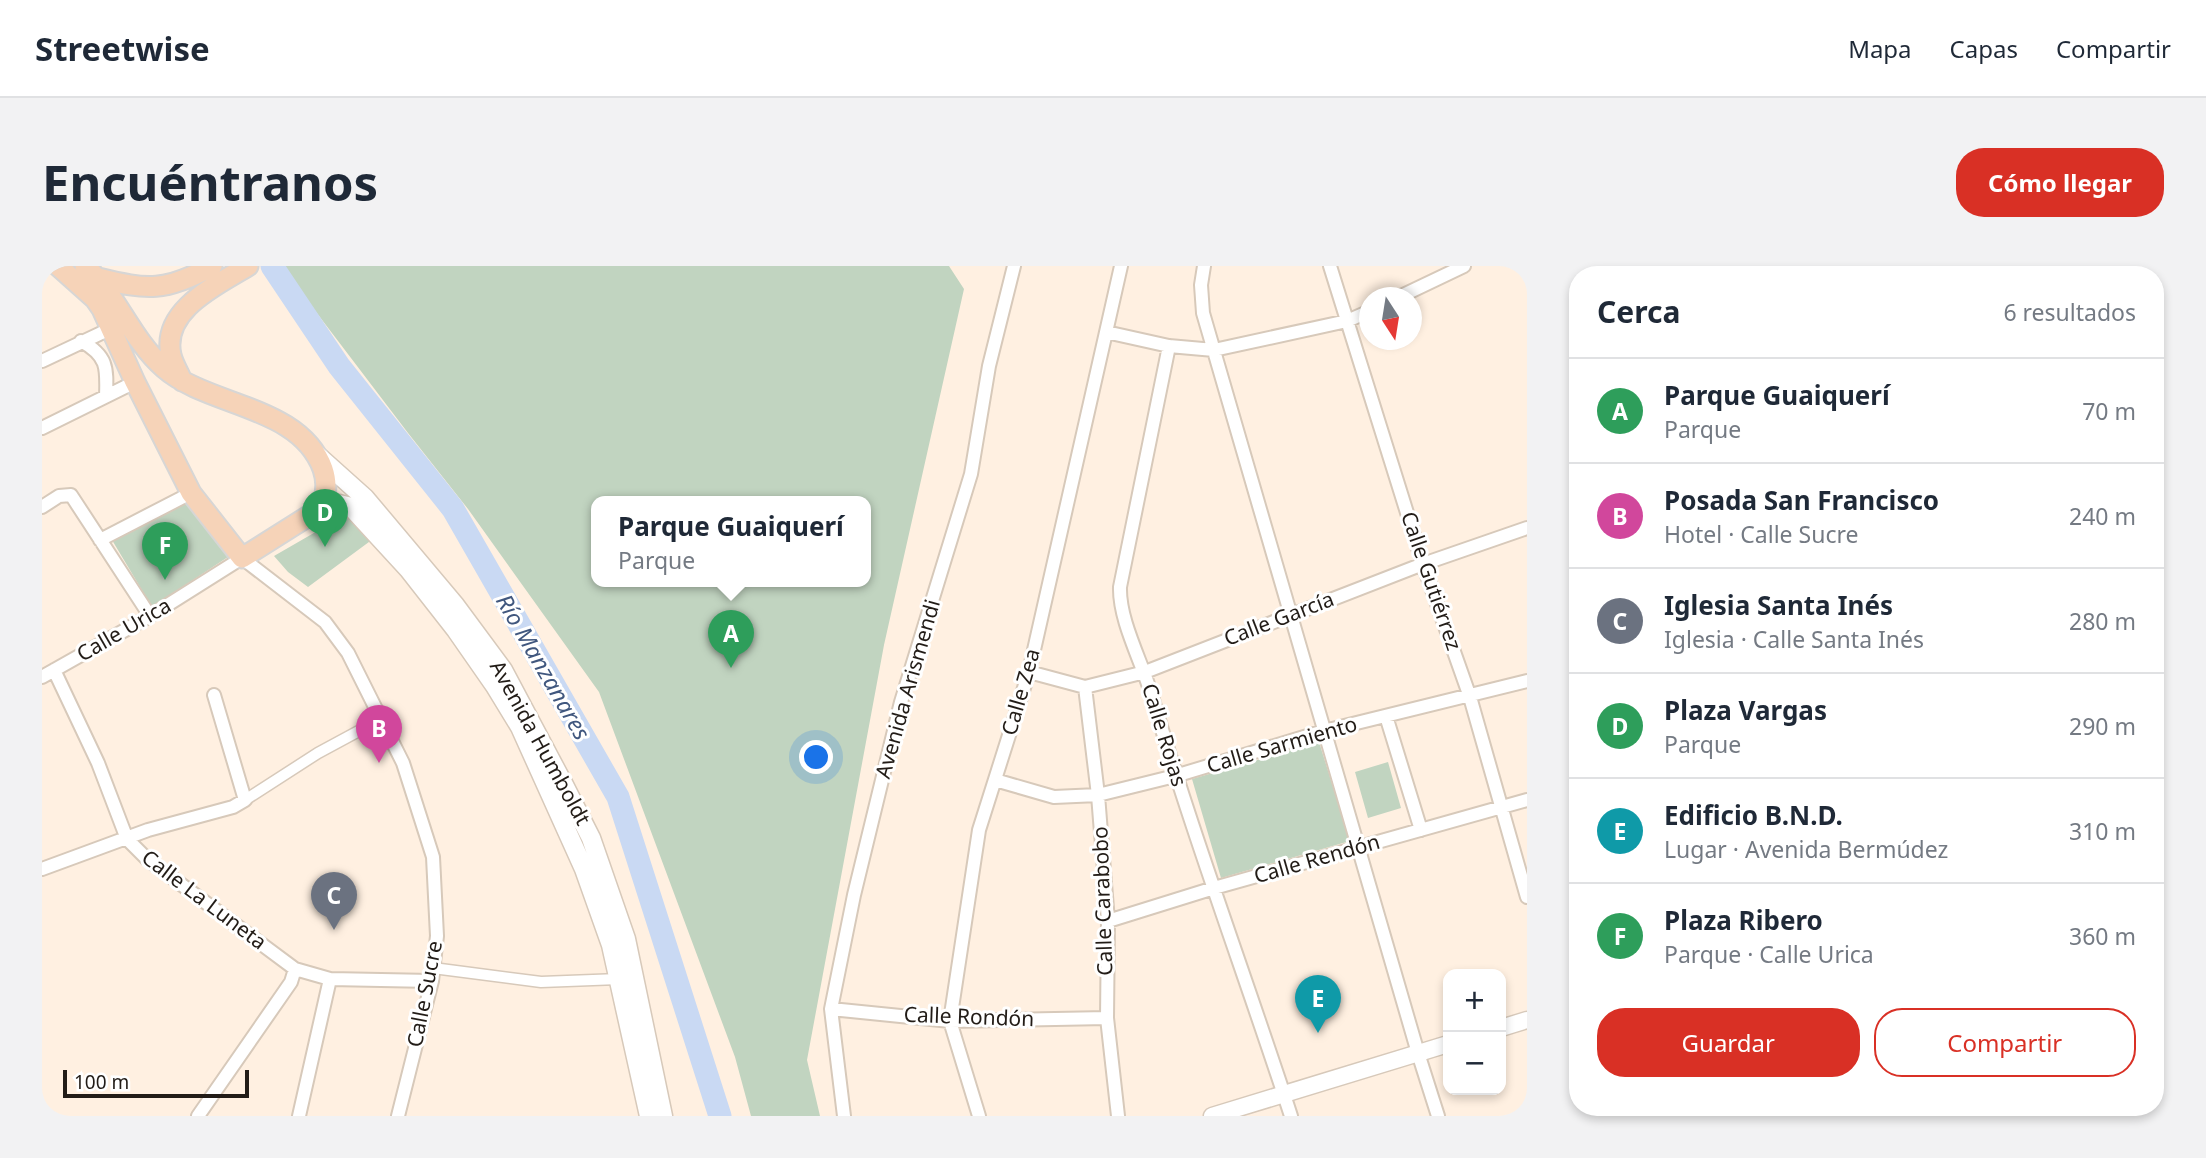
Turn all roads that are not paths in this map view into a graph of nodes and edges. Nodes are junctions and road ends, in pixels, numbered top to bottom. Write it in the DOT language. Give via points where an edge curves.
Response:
graph roads {
  1 [pos="58,266"];
  2 [pos="212,266"];
  3 [pos="248,266"];
  4 [pos="1014,266"];
  5 [pos="1121,266"];
  6 [pos="1203,266"];
  7 [pos="1330,266"];
  8 [pos="1464,266"];
  9 [pos="91,272"];
  10 [pos="197,286"];
  11 [pos="1420,287"];
  12 [pos="1359,316"];
  13 [pos="1347,321"];
  14 [pos="111,328"];
  15 [pos="1106,332"];
  16 [pos="81,341"];
  17 [pos="1169,346"];
  18 [pos="1214,349"];
  19 [pos="42,360"];
  20 [pos="135,382"];
  21 [pos="182,382"];
  22 [pos="106,396"];
  23 [pos="42,428"];
  24 [pos="317,455"];
  25 [pos="191,493"];
  26 [pos="42,508"];
  27 [pos="318,510"];
  28 [pos="1527,527"];
  29 [pos="100,540"];
  30 [pos="242,558"];
  31 [pos="1423,564"];
  32 [pos="1291,615"];
  33 [pos="150,616"];
  34 [pos="54,670"];
  35 [pos="1029,672"];
  36 [pos="1145,672"];
  37 [pos="42,677"];
  38 [pos="1527,681"];
  39 [pos="1085,687"];
  40 [pos="214,695"];
  41 [pos="1470,696"];
  42 [pos="1386,716"];
  43 [pos="381,719"];
  44 [pos="1324,731"];
  45 [pos="1175,776"];
  46 [pos="995,780"];
  47 [pos="1098,795"];
  48 [pos="245,800"];
  49 [pos="1527,800"];
  50 [pos="1503,808"];
  51 [pos="1421,830"];
  52 [pos="127,839"];
  53 [pos="1358,847"];
  54 [pos="42,869"];
  55 [pos="1214,888"];
  56 [pos="1527,898"];
  57 [pos="1108,921"];
  58 [pos="295,969"];
  59 [pos="432,974"];
  60 [pos="330,979"];
  61 [pos="619,979"];
  62 [pos="831,1009"];
  63 [pos="1107,1018"];
  64 [pos="1527,1020"];
  65 [pos="950,1021"];
  66 [pos="1506,1026"];
  67 [pos="1443,1046"];
  68 [pos="1418,1054"];
  69 [pos="1284,1094"];
  70 [pos="201,1115"];
  71 [pos="299,1116"];
  72 [pos="398,1116"];
  73 [pos="649,1116"];
  74 [pos="663,1116"];
  75 [pos="844,1116"];
  76 [pos="979,1116"];
  77 [pos="1118,1116"];
  78 [pos="1212,1116"];
  79 [pos="1291,1116"];
  80 [pos="1438,1116"];
  1 -- 14 [label="main road" via="94,299"];
  2 -- 10 [label="main road"];
  3 -- 10 [label="main road"];
  4 -- 62 [label="street, Avenida Arismendi" via="989,366 971,474 901,702"];
  5 -- 15 [label="street, Calle Zea"];
  6 -- 18 [label="street" via="1203,313"];
  7 -- 13 [label="street, Calle Gutiérrez"];
  8 -- 11 [label="street"];
  9 -- 10 [label="main road" via="151,288"];
  9 -- 21 [label="main road" via="148,350"];
  10 -- 21 [label="main road" via="171,334 171,356"];
  12 -- 13 [label="street"];
  13 -- 18 [label="street"];
  13 -- 31 [label="street, Calle Gutiérrez"];
  14 -- 16 [label="street"];
  14 -- 20 [label="main road"];
  15 -- 17 [label="street"];
  15 -- 35 [label="street, Calle Zea"];
  16 -- 19 [label="street"];
  16 -- 22 [label="street" via="95,348 106,365"];
  17 -- 18 [label="street"];
  17 -- 36 [label="street, Calle Rojas" via="1120,587 1120,603"];
  18 -- 32 [label="street"];
  20 -- 22 [label="street"];
  20 -- 25 [label="main road"];
  21 -- 24 [label="main road, Avenida Humboldt" via="260,411"];
  22 -- 23 [label="street"];
  24 -- 27 [label="main road" via="327,487"];
  24 -- 74 [label="main road, Avenida Humboldt" via="365,498 503,670 592,838 626,939"];
  25 -- 29 [label="street"];
  25 -- 30 [label="main road"];
  26 -- 29 [label="street" via="71,495"];
  27 -- 30 [label="main road"];
  27 -- 61 [label="main road, Avenida Humboldt" via="339,504 351,507 409,569 495,686 520,727 584,869"];
  28 -- 31 [label="street, Calle García"];
  29 -- 33 [label="street"];
  30 -- 33 [label="street, Calle Urica"];
  30 -- 43 [label="street, Calle Sucre" via="325,622 348,653"];
  31 -- 32 [label="street, Calle García"];
  31 -- 41 [label="street, Calle Gutiérrez"];
  32 -- 36 [label="street, Calle García"];
  32 -- 44 [label="street"];
  33 -- 34 [label="street, Calle Urica"];
  34 -- 37 [label="street, Calle Urica"];
  34 -- 52 [label="street, Calle La Luneta" via="90,743"];
  35 -- 39 [label="street, Calle García"];
  35 -- 46 [label="street, Calle Zea"];
  36 -- 39 [label="street, Calle García"];
  36 -- 45 [label="street, Calle Rojas"];
  38 -- 41 [label="street, Calle Sarmiento"];
  39 -- 47 [label="street, Calle Carabobo"];
  40 -- 48 [label="street"];
  41 -- 42 [label="street, Calle Sarmiento"];
  41 -- 50 [label="street, Calle Gutiérrez"];
  42 -- 44 [label="street, Calle Sarmiento"];
  42 -- 51 [label="street"];
  43 -- 48 [label="street"];
  43 -- 59 [label="street, Calle Sucre" via="403,762 433,857 437,936"];
  44 -- 45 [label="street, Calle Sarmiento"];
  44 -- 53 [label="street"];
  45 -- 47 [label="street, Calle Sarmiento"];
  45 -- 55 [label="street, Calle Rojas"];
  46 -- 47 [label="street, Calle Sarmiento" via="1054,797"];
  46 -- 65 [label="street, Calle Zea" via="979,830"];
  47 -- 57 [label="street, Calle Carabobo"];
  48 -- 52 [label="street"];
  49 -- 50 [label="street, Calle Rendón"];
  50 -- 51 [label="street, Calle Rendón"];
  50 -- 56 [label="street, Calle Gutiérrez"];
  51 -- 53 [label="street, Calle Rendón"];
  52 -- 54 [label="street"];
  52 -- 58 [label="street, Calle La Luneta" via="147,859"];
  53 -- 55 [label="street, Calle Rendón"];
  53 -- 68 [label="street"];
  55 -- 57 [label="street, Calle Rendón"];
  55 -- 69 [label="street, Calle Rojas"];
  57 -- 63 [label="street, Calle Carabobo"];
  58 -- 60 [label="street"];
  58 -- 70 [label="street" via="291,982"];
  59 -- 60 [label="street"];
  59 -- 61 [label="street" via="541,982"];
  59 -- 72 [label="street, Calle Sucre"];
  60 -- 71 [label="street"];
  61 -- 73 [label="main road, Avenida Humboldt"];
  62 -- 65 [label="street, Calle Rondón"];
  62 -- 75 [label="street, Avenida Arismendi"];
  63 -- 65 [label="street, Calle Rondón"];
  63 -- 77 [label="street, Calle Carabobo"];
  64 -- 66 [label="street"];
  65 -- 76 [label="street, Calle Zea"];
  67 -- 68 [label="street"];
  68 -- 69 [label="street"];
  68 -- 80 [label="street"];
  69 -- 78 [label="street"];
  69 -- 79 [label="street, Calle Rojas"];
}
